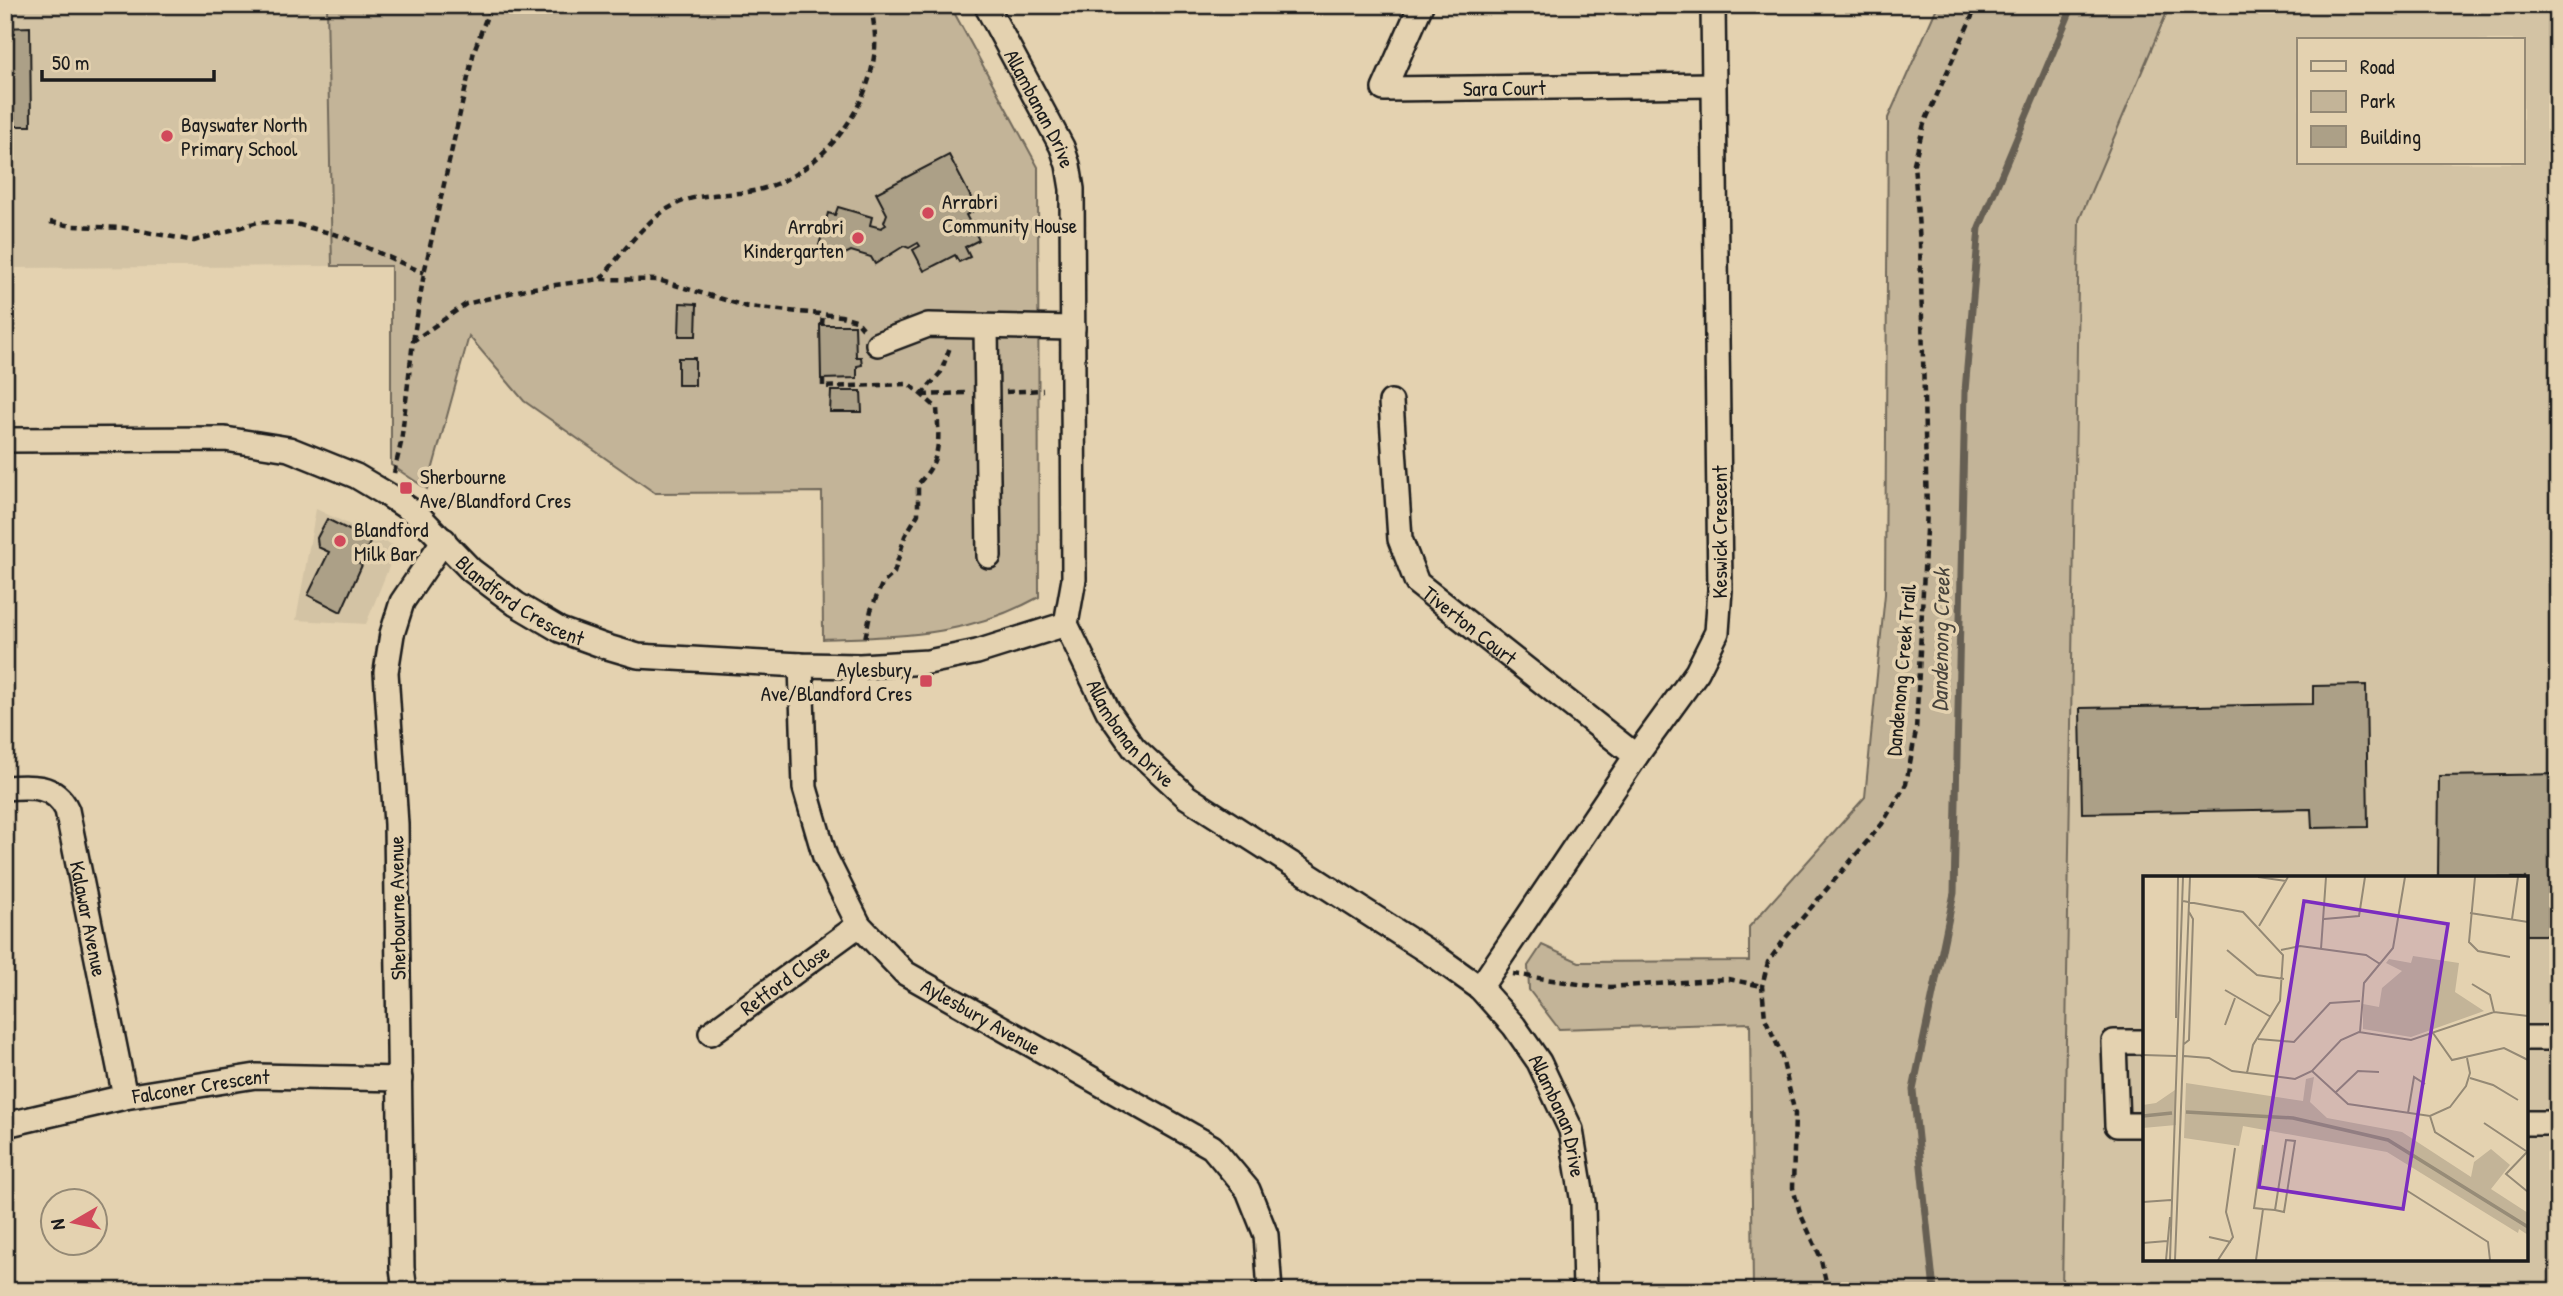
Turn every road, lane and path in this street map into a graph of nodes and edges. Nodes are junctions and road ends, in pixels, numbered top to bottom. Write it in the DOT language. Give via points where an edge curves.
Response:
graph roads {
  1 [pos="491,5"];
  2 [pos="872,5"];
  3 [pos="986,5"];
  4 [pos="1421,5"];
  5 [pos="1713,5"];
  6 [pos="1977,5"];
  7 [pos="1713,85"];
  8 [pos="50,222"];
  9 [pos="424,273"];
  10 [pos="600,279"];
  11 [pos="823,314"];
  12 [pos="822,325"];
  13 [pos="953,326"];
  14 [pos="986,327"];
  15 [pos="1073,328"];
  16 [pos="413,341"];
  17 [pos="878,344"];
  18 [pos="823,379"];
  19 [pos="921,395"];
  20 [pos="1391,401"];
  21 [pos="5,440"];
  22 [pos="388,495"];
  23 [pos="444,540"];
  24 [pos="989,556"];
  25 [pos="1066,624"];
  26 [pos="864,639"];
  27 [pos="801,665"];
  28 [pos="1636,756"];
  29 [pos="5,788"];
  30 [pos="859,925"];
  31 [pos="1497,963"];
  32 [pos="1762,986"];
  33 [pos="1480,988"];
  34 [pos="711,1033"];
  35 [pos="2528,1038"];
  36 [pos="2558,1038"];
  37 [pos="2143,1042"];
  38 [pos="400,1079"];
  39 [pos="125,1097"];
  40 [pos="2528,1123"];
  41 [pos="2558,1123"];
  42 [pos="5,1125"];
  43 [pos="2143,1125"];
  44 [pos="405,1291"];
  45 [pos="1270,1291"];
  46 [pos="1585,1291"];
  47 [pos="1824,1291"];
  1 -- 9 [label="path" via="474,51"];
  2 -- 10 [label="path" via="875,47 868,84 824,153 800,172 764,189 680,202 645,225"];
  3 -- 15 [label="street, Allambanan Drive" via="1068,165"];
  4 -- 7 [label="street, Sara Court" via="1384,89"];
  5 -- 7 [label="street, Keswick Crescent"];
  6 -- 32 [label="path, Dandenong Creek Trail" via="1924,124 1914,163 1927,510 1916,731 1906,784 1882,824 1768,962"];
  7 -- 28 [label="street, Keswick Crescent" via="1717,632 1697,672"];
  8 -- 9 [label="path" via="125,228 194,241 258,222 296,223 341,236"];
  9 -- 16 [label="path"];
  10 -- 11 [label="path" via="658,280 748,307"];
  10 -- 16 [label="path" via="526,289 466,304"];
  11 -- 12 [label="path"];
  11 -- 17 [label="path" via="856,320"];
  13 -- 14 [label="street"];
  13 -- 17 [label="street" via="928,325"];
  13 -- 19 [label="path" via="941,372"];
  14 -- 15 [label="street"];
  14 -- 24 [label="street"];
  15 -- 25 [label="street, Allambanan Drive" via="1074,579"];
  16 -- 22 [label="path" via="401,443"];
  18 -- 19 [label="path" via="824,387 909,384"];
  19 -- 26 [label="path" via="937,408 939,440 933,468 918,484 918,514 905,536 894,573 882,583"];
  20 -- 28 [label="street, Tiverton Court" via="1400,539 1416,583"];
  21 -- 22 [label="street, Blandford Crescent" via="254,442 321,460"];
  22 -- 23 [label="street, Blandford Crescent"];
  23 -- 27 [label="street, Blandford Crescent" via="471,570 516,604 560,630 604,646 638,656"];
  23 -- 38 [label="street, Sherbourne Avenue" via="402,602 386,672 396,824"];
  25 -- 27 [label="street, Blandford Crescent" via="928,662"];
  25 -- 33 [label="street, Allambanan Drive" via="1108,711 1133,748 1162,776 1237,831"];
  27 -- 30 [label="street, Aylesbury Avenue" via="804,788 825,857"];
  28 -- 31 [label="street, Keswick Crescent"];
  29 -- 39 [label="street, Kalawar Avenue" via="41,788 57,794 67,810"];
  30 -- 34 [label="street, Retford Close"];
  30 -- 45 [label="street, Aylesbury Avenue" via="905,972 1212,1147 1248,1191 1266,1236"];
  31 -- 32 [label="path" via="1517,976 1585,985 1728,979"];
  31 -- 33 [label="street, Keswick Crescent"];
  32 -- 47 [label="path, Dandenong Creek Trail" via="1766,1017 1781,1053 1796,1114 1793,1188 1820,1256"];
  33 -- 46 [label="street, Allambanan Drive" via="1539,1062 1572,1129 1583,1203"];
  35 -- 36 [label="street"];
  37 -- 43 [label="street" via="2114,1042 2117,1125"];
  38 -- 39 [label="street, Falconer Crescent" via="256,1076"];
  38 -- 44 [label="street, Sherbourne Avenue"];
  39 -- 42 [label="street, Falconer Crescent"];
  40 -- 41 [label="street"];
}
